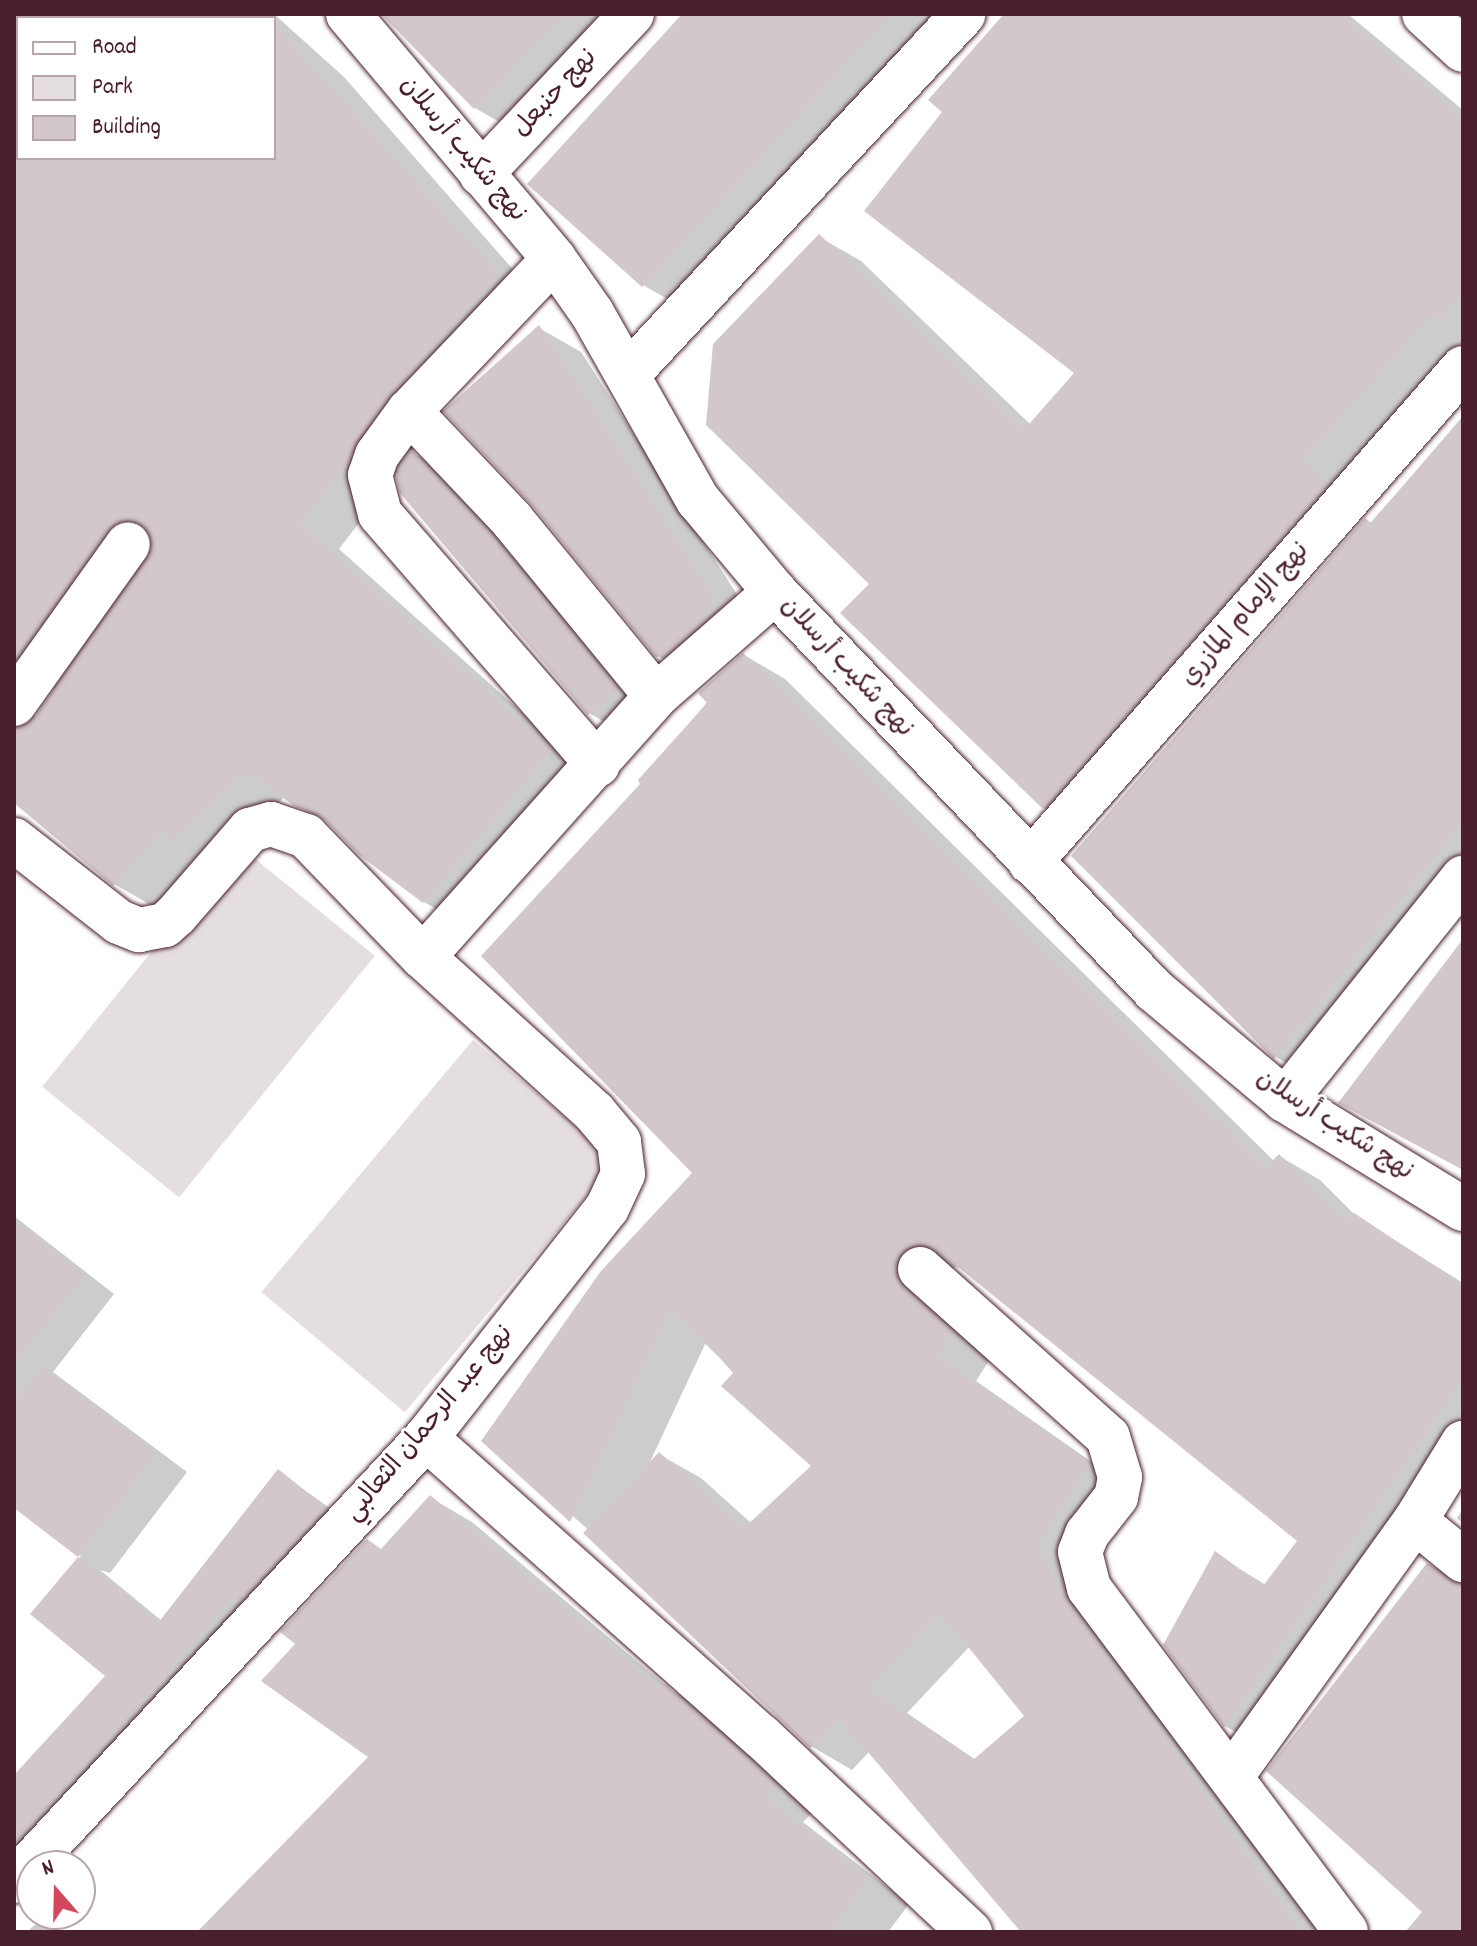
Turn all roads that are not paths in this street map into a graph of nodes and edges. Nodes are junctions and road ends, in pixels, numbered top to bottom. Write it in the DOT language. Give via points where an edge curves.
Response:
graph roads {
  1 [pos="348,14"];
  2 [pos="632,14"];
  3 [pos="964,14"];
  4 [pos="1424,14"];
  5 [pos="1463,50"];
  6 [pos="481,174"];
  7 [pos="554,259"];
  8 [pos="1463,368"];
  9 [pos="628,374"];
  10 [pos="409,411"];
  11 [pos="128,544"];
  12 [pos="775,592"];
  13 [pos="656,696"];
  14 [pos="14,704"];
  15 [pos="598,765"];
  16 [pos="14,840"];
  17 [pos="1030,862"];
  18 [pos="1463,878"];
  19 [pos="423,957"];
  20 [pos="1285,1100"];
  21 [pos="1463,1209"];
  22 [pos="920,1269"];
  23 [pos="426,1438"];
  24 [pos="1463,1443"];
  25 [pos="1415,1521"];
  26 [pos="1463,1560"];
  27 [pos="1231,1777"];
  28 [pos="14,1881"];
  29 [pos="970,1932"];
  30 [pos="1346,1932"];
  1 -- 6 [label="street, نهج شكيب أرسلان"];
  2 -- 6 [label="street, نهج حنبعل"];
  3 -- 9 [label="street"];
  4 -- 5 [label="street"];
  6 -- 7 [label="street, نهج شكيب أرسلان"];
  7 -- 9 [label="street, نهج شكيب أرسلان"];
  7 -- 10 [label="street"];
  8 -- 17 [label="street, نهج الإمام المازري"];
  9 -- 12 [label="street, نهج شكيب أرسلان" via="698,500"];
  10 -- 13 [label="street" via="512,520"];
  10 -- 15 [label="street" via="377,455 370,475 380,514"];
  11 -- 14 [label="street"];
  12 -- 13 [label="street"];
  12 -- 17 [label="street, نهج شكيب أرسلان"];
  13 -- 15 [label="street"];
  15 -- 19 [label="street"];
  16 -- 19 [label="street, نهج عبد الرحمان الثعالبي" via="119,922 139,930 165,925 250,830 271,824 287,827 306,836"];
  17 -- 20 [label="street, نهج شكيب أرسلان" via="1154,990"];
  18 -- 20 [label="street"];
  19 -- 23 [label="street, نهج عبد الرحمان الثعالبي" via="594,1112 619,1142 623,1174 607,1208"];
  20 -- 21 [label="street, نهج شكيب أرسلان"];
  22 -- 27 [label="street" via="1108,1437 1120,1477 1116,1497 1087,1534 1080,1552 1089,1588"];
  23 -- 28 [label="street, نهج عبد الرحمان الثعالبي"];
  23 -- 29 [label="street" via="761,1736"];
  24 -- 25 [label="street"];
  25 -- 26 [label="street"];
  25 -- 27 [label="street"];
  27 -- 30 [label="street"];
}
